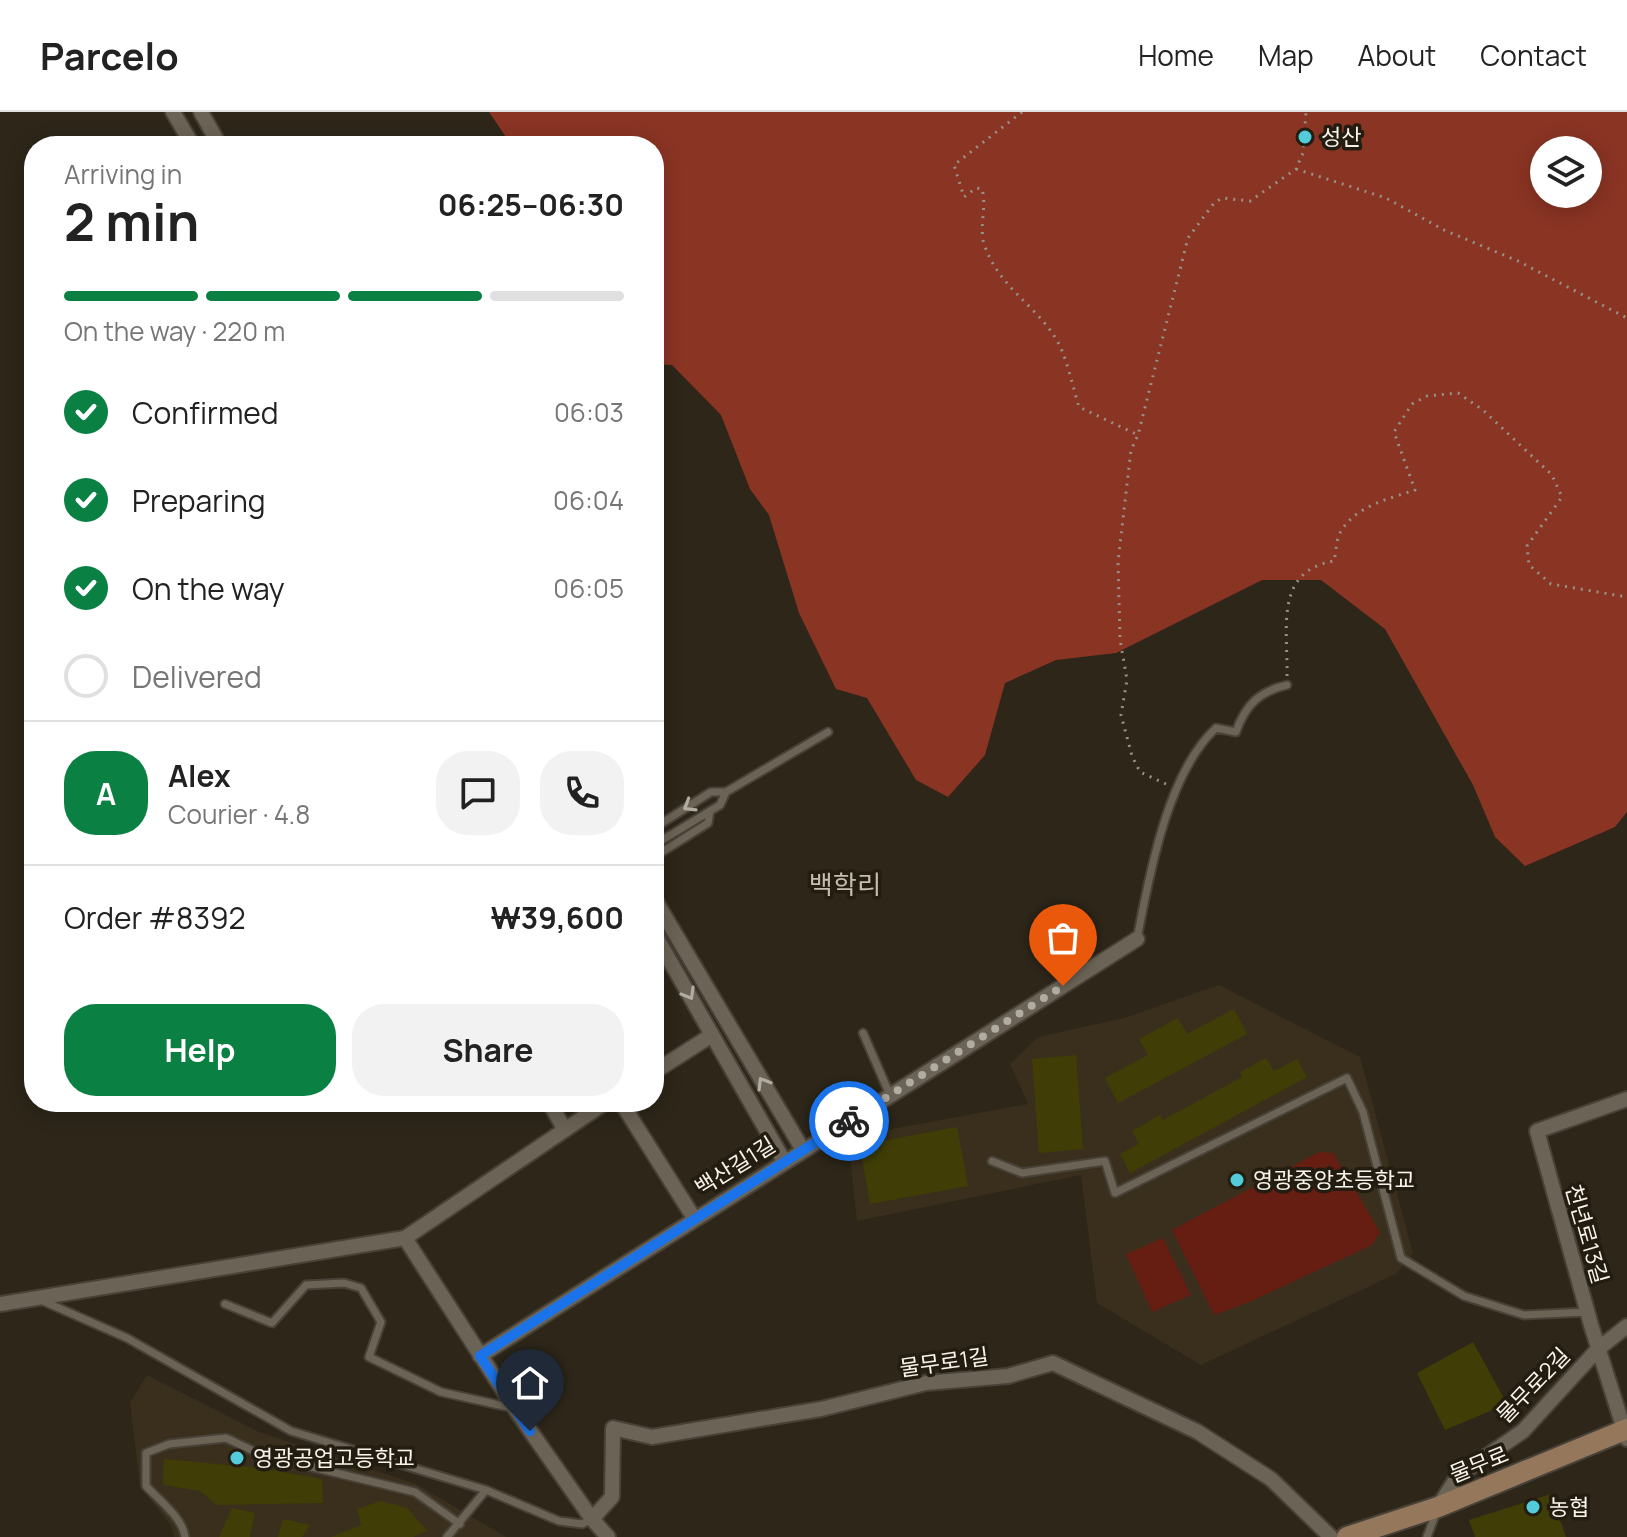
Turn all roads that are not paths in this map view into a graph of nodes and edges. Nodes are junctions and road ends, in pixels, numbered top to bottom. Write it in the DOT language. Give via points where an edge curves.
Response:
graph roads {
  1 [pos="173,112"];
  2 [pos="201,112"];
  3 [pos="187,136"];
  4 [pos="214,136"];
  5 [pos="1287,685"];
  6 [pos="828,732"];
  7 [pos="726,792"];
  8 [pos="710,811"];
  9 [pos="664,822"];
  10 [pos="664,839"];
  11 [pos="664,851"];
  12 [pos="664,915"];
  13 [pos="1137,939"];
  14 [pos="664,951"];
  15 [pos="863,1033"];
  16 [pos="712,1035"];
  17 [pos="664,1066"];
  18 [pos="890,1095"];
  19 [pos="1627,1099"];
  20 [pos="555,1112"];
  21 [pos="591,1112"];
  22 [pos="627,1112"];
  23 [pos="565,1130"];
  24 [pos="803,1150"];
  25 [pos="784,1161"];
  26 [pos="992,1161"];
  27 [pos="694,1218"];
  28 [pos="405,1238"];
  29 [pos="39,1299"];
  30 [pos="0,1304"];
  31 [pos="225,1304"];
  32 [pos="1587,1312"];
  33 [pos="1627,1326"];
  34 [pos="1598,1349"];
  35 [pos="480,1356"];
  36 [pos="515,1409"];
  37 [pos="1626,1433"];
  38 [pos="486,1490"];
  39 [pos="1438,1507"];
  40 [pos="592,1519"];
  41 [pos="460,1524"];
  42 [pos="185,1537"];
  43 [pos="447,1537"];
  44 [pos="608,1537"];
  45 [pos="1331,1537"];
  46 [pos="1347,1537"];
  47 [pos="1427,1537"];
  1 -- 3 [label="street"];
  2 -- 4 [label="street"];
  5 -- 13 [label="lane" via="1264,690 1242,714 1236,732 1216,728 1207,736 1177,789 1151,868"];
  6 -- 7 [label="lane"];
  7 -- 8 [label="lane"];
  7 -- 9 [label="lane, one-way" via="711,792"];
  8 -- 10 [label="lane"];
  8 -- 11 [label="lane" via="708,823"];
  24 -- 12 [label="street, one-way"];
  13 -- 18 [label="street, 백산길1길"];
  14 -- 16 [label="street, one-way"];
  15 -- 18 [label="lane"];
  16 -- 17 [label="street"];
  16 -- 25 [label="street"];
  18 -- 24 [label="street, 백산길1길"];
  19 -- 32 [label="street, 천년로13길" via="1537,1131"];
  20 -- 23 [label="street"];
  21 -- 23 [label="street"];
  22 -- 27 [label="street"];
  23 -- 28 [label="street"];
  24 -- 25 [label="street, 백산길1길"];
  25 -- 27 [label="street, 백산길1길"];
  26 -- 32 [label="lane" via="1022,1173 1105,1161 1115,1193 1347,1078 1363,1112 1401,1258 1464,1296 1524,1315"];
  27 -- 35 [label="street, 백산길1길"];
  28 -- 29 [label="street"];
  28 -- 35 [label="street"];
  29 -- 30 [label="street"];
  29 -- 38 [label="lane" via="127,1338 291,1431"];
  31 -- 36 [label="lane" via="272,1323 306,1285 344,1283 361,1288 381,1322 369,1357 441,1392"];
  32 -- 34 [label="street, 천년로13길"];
  33 -- 34 [label="street, 물무로2길"];
  34 -- 37 [label="street, 천년로13길"];
  34 -- 39 [label="street, 물무로2길" via="1523,1431 1458,1476"];
  35 -- 36 [label="street"];
  36 -- 40 [label="street"];
  37 -- 39 [label="main road, 물무로"];
  38 -- 40 [label="lane" via="559,1521 582,1524"];
  38 -- 41 [label="lane"];
  39 -- 46 [label="main road, 물무로"];
  39 -- 47 [label="lane"];
  40 -- 44 [label="street"];
  40 -- 45 [label="street, 물무로1길" via="612,1497 613,1428 652,1437 821,1409 926,1383 1008,1376 1053,1363 1198,1432 1271,1479"];
  41 -- 42 [label="lane" via="415,1492 262,1455 226,1438 169,1444 146,1453 146,1486 171,1512"];
  41 -- 43 [label="lane"];
}
